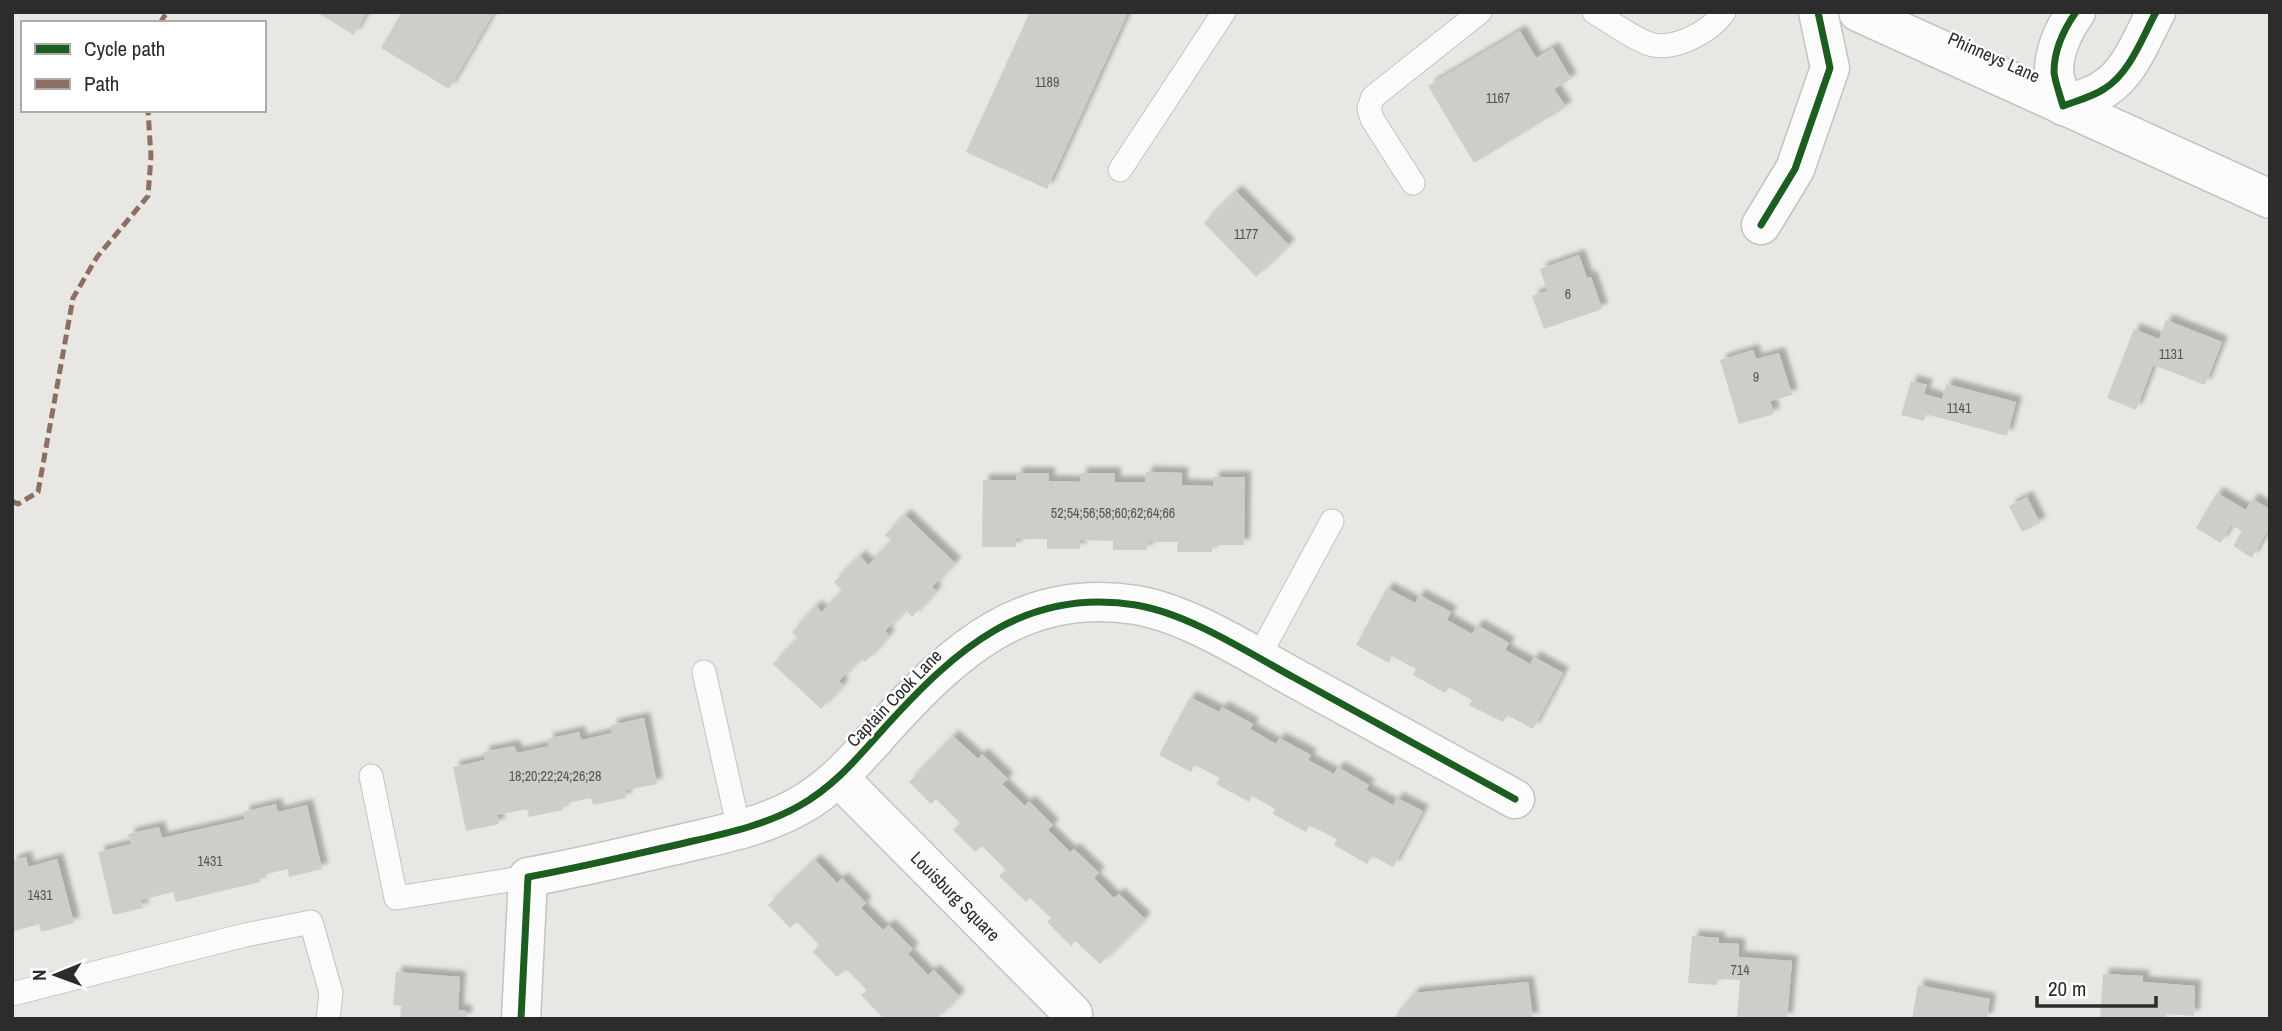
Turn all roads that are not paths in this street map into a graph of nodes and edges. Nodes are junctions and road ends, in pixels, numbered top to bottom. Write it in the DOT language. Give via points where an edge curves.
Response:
graph roads {
  1 [pos="1224,12"];
  2 [pos="1480,12"];
  3 [pos="1594,12"];
  4 [pos="1724,12"];
  5 [pos="1818,12"];
  6 [pos="1858,12"];
  7 [pos="2076,12"];
  8 [pos="2157,12"];
  9 [pos="2063,106"];
  10 [pos="1120,170"];
  11 [pos="1413,183"];
  12 [pos="2270,199"];
  13 [pos="1760,226"];
  14 [pos="1332,521"];
  15 [pos="1258,658"];
  16 [pos="704,672"];
  17 [pos="371,776"];
  18 [pos="839,778"];
  19 [pos="1515,799"];
  20 [pos="739,829"];
  21 [pos="528,877"];
  22 [pos="12,994"];
  23 [pos="1073,1014"];
  24 [pos="328,1019"];
  25 [pos="520,1019"];
  1 -- 10 [label="lane"];
  2 -- 11 [label="lane" via="1373,97 1372,119"];
  3 -- 4 [label="lane" via="1649,44 1680,43 1715,24"];
  5 -- 13 [label="street" via="1830,68 1795,169"];
  6 -- 9 [label="street, Phinneys Lane"];
  7 -- 9 [label="street" via="2065,29 2054,72"];
  8 -- 9 [label="street" via="2115,80 2103,90"];
  9 -- 12 [label="street, Phinneys Lane"];
  14 -- 15 [label="lane"];
  15 -- 18 [label="street, Captain Cook Lane" via="1198,625 1137,605 1051,607 1013,620 949,661"];
  15 -- 19 [label="street, Captain Cook Lane"];
  16 -- 20 [label="lane"];
  17 -- 21 [label="lane" via="396,898"];
  18 -- 20 [label="street, Captain Cook Lane" via="796,808"];
  18 -- 23 [label="street, Louisburg Square"];
  20 -- 21 [label="street, Captain Cook Lane"];
  21 -- 25 [label="street"];
  22 -- 24 [label="lane" via="310,922 331,993"];
}
